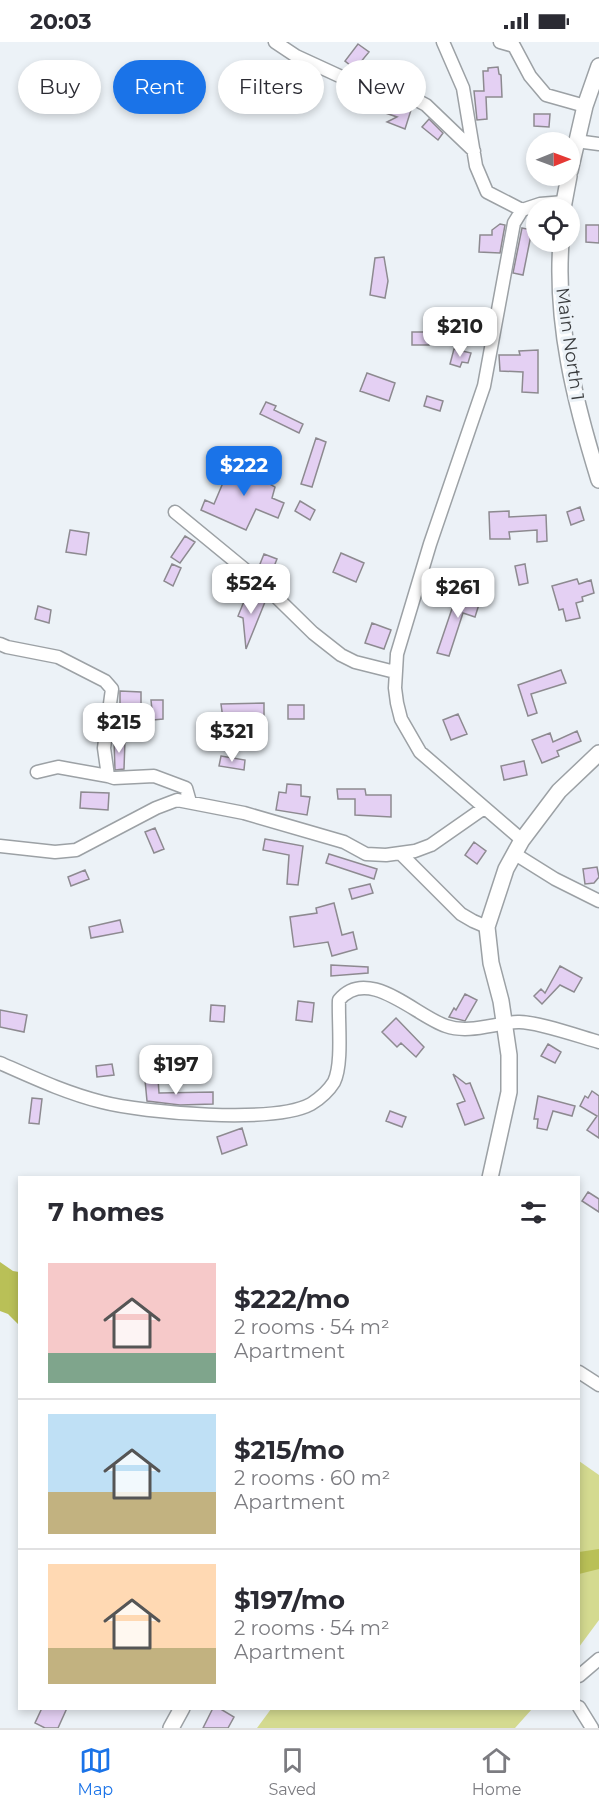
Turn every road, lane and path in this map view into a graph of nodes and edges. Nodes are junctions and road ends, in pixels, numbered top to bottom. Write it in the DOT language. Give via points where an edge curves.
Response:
graph roads {
  1 [pos="275,42"];
  2 [pos="443,42"];
  3 [pos="500,42"];
  4 [pos="599,66"];
  5 [pos="585,106"];
  6 [pos="578,132"];
  7 [pos="580,142"];
  8 [pos="599,144"];
  9 [pos="474,151"];
  10 [pos="526,209"];
  11 [pos="522,210"];
  12 [pos="561,252"];
  13 [pos="599,480"];
  14 [pos="175,512"];
  15 [pos="0,644"];
  16 [pos="395,672"];
  17 [pos="599,753"];
  18 [pos="37,772"];
  19 [pos="108,776"];
  20 [pos="190,802"];
  21 [pos="484,808"];
  22 [pos="0,846"];
  23 [pos="519,847"];
  24 [pos="401,854"];
  25 [pos="599,901"];
  26 [pos="488,927"];
  27 [pos="505,1025"];
  28 [pos="599,1042"];
  29 [pos="0,1063"];
  30 [pos="490,1176"];
  31 [pos="580,1373"];
  32 [pos="599,1385"];
  33 [pos="599,1659"];
  34 [pos="580,1675"];
  35 [pos="580,1709"];
  36 [pos="181,1710"];
  37 [pos="171,1728"];
  38 [pos="592,1728"];
  1 -- 9 [label="street" via="346,78 394,88 426,105"];
  2 -- 9 [label="street" via="463,88"];
  3 -- 5 [label="street" via="514,46 530,76 546,95"];
  4 -- 5 [label="main road"];
  5 -- 6 [label="main road"];
  7 -- 8 [label="street"];
  9 -- 11 [label="street" via="487,192"];
  10 -- 11 [label="street"];
  11 -- 16 [label="street" via="509,241 484,386 430,544"];
  12 -- 13 [label="main road, Main North 1" via="571,382"];
  14 -- 16 [label="street" via="341,655"];
  15 -- 19 [label="street" via="58,657 105,681 112,689 104,748"];
  16 -- 21 [label="street" via="402,719 420,753"];
  17 -- 23 [label="main road" via="559,791"];
  18 -- 19 [label="street" via="58,767"];
  19 -- 20 [label="street" via="154,776 186,788"];
  20 -- 22 [label="street" via="177,800 156,808 76,850 56,852"];
  20 -- 24 [label="street" via="344,842 366,854"];
  21 -- 23 [label="street"];
  21 -- 24 [label="street" via="431,845"];
  23 -- 25 [label="street" via="555,879"];
  23 -- 26 [label="main road" via="506,868"];
  24 -- 26 [label="street" via="461,914"];
  26 -- 27 [label="main road" via="491,963"];
  27 -- 28 [label="street" via="519,1022"];
  27 -- 29 [label="street" via="446,1027 392,995 365,988 346,991 339,1000 334,1081 310,1104 264,1113 147,1111 104,1103 57,1089"];
  27 -- 30 [label="main road" via="509,1092"];
  31 -- 32 [label="street"];
  33 -- 34 [label="street"];
  35 -- 38 [label="street"];
  36 -- 37 [label="main road"];
}
